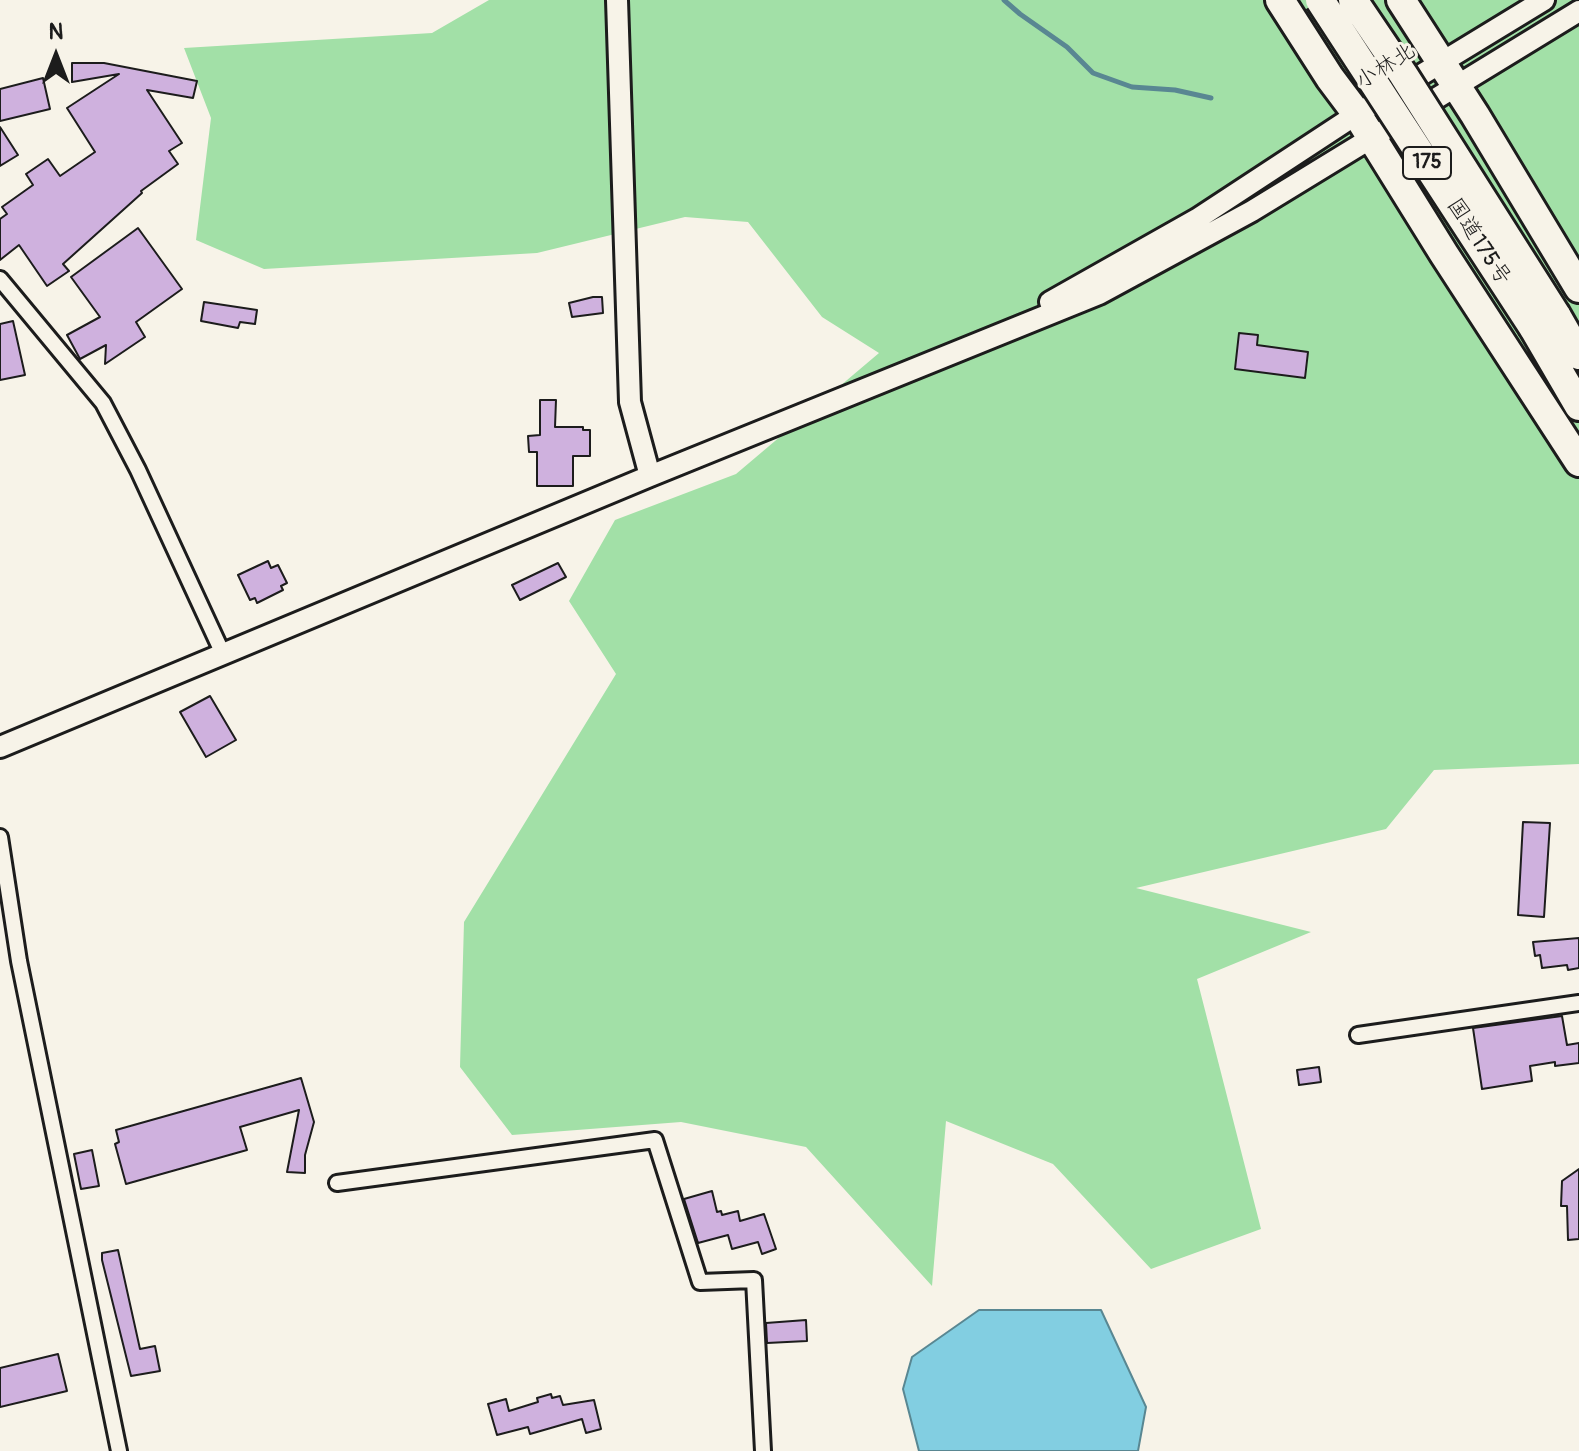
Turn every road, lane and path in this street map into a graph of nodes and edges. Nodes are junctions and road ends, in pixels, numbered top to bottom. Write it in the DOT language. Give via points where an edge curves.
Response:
graph roads {
  1 [pos="617,0"];
  2 [pos="1280,0"];
  3 [pos="1320,0"];
  4 [pos="1353,0"];
  5 [pos="1401,0"];
  6 [pos="1544,0"];
  7 [pos="1579,11"];
  8 [pos="1448,73"];
  9 [pos="1357,114"];
  10 [pos="1372,138"];
  11 [pos="0,279"];
  12 [pos="1579,288"];
  13 [pos="1544,321"];
  14 [pos="973,345"];
  15 [pos="1579,355"];
  16 [pos="1579,406"];
  17 [pos="1579,462"];
  18 [pos="650,476"];
  19 [pos="223,654"];
  20 [pos="0,747"];
  21 [pos="0,837"];
  22 [pos="1579,1003"];
  23 [pos="1358,1035"];
  24 [pos="337,1183"];
  25 [pos="119,1451"];
  26 [pos="763,1451"];
  1 -- 18 [label="street" via="630,402"];
  2 -- 9 [label="highway"];
  3 -- 13 [label="highway, 国道175号 / 175, bridge"];
  4 -- 13 [label="highway, 国道175号 / 175, bridge" via="1403,74"];
  5 -- 8 [label="highway"];
  6 -- 8 [label="street"];
  7 -- 8 [label="street"];
  8 -- 9 [label="street, 小林北"];
  8 -- 10 [label="street"];
  8 -- 12 [label="highway"];
  9 -- 10 [label="highway"];
  9 -- 14 [label="street, 小林北" via="1197,219"];
  10 -- 14 [label="street" via="1099,294"];
  10 -- 17 [label="highway"];
  11 -- 19 [label="street" via="103,403"];
  13 -- 15 [label="highway, 国道175号 / 175"];
  13 -- 16 [label="highway, 国道175号 / 175"];
  14 -- 18 [label="street"];
  18 -- 19 [label="street"];
  19 -- 20 [label="street"];
  21 -- 25 [label="street" via="19,961"];
  22 -- 23 [label="street"];
  24 -- 26 [label="street" via="655,1140 700,1282 754,1280"];
}
